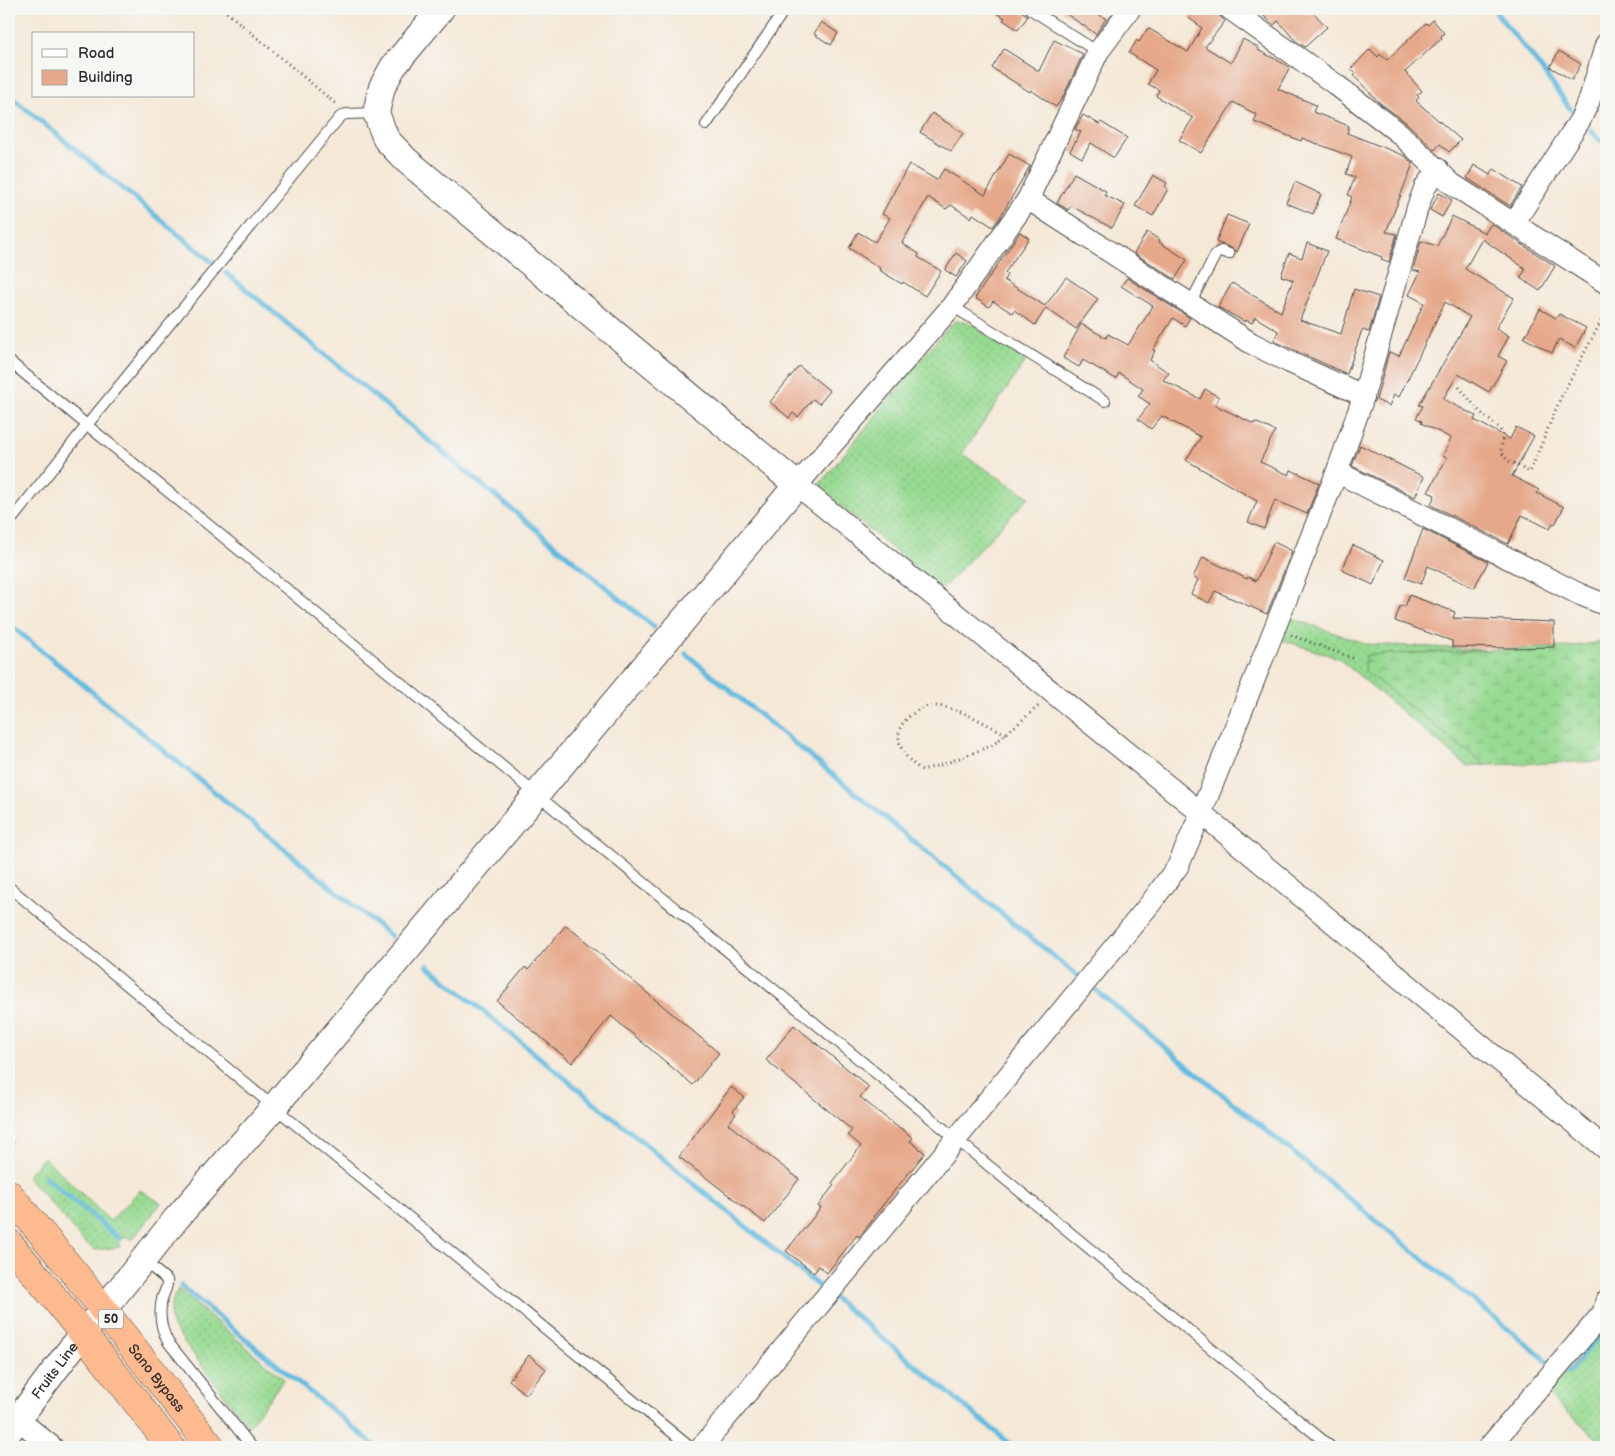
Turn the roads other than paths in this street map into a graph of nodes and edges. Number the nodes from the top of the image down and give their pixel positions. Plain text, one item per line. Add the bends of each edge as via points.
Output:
1 (441, 9) edge
2 (785, 9) edge
3 (1030, 9) edge
4 (1130, 9) edge
5 (1230, 9) edge
6 (1606, 44) edge
7 (1098, 52) junction
8 (376, 113) junction
9 (706, 125) dead end
10 (1438, 169) junction
11 (1028, 199) junction
12 (1514, 223) junction
13 (1229, 254) dead end
14 (1606, 283) edge
15 (1190, 304) junction
16 (952, 306) junction
17 (9, 361) edge
18 (1364, 396) junction
19 (1105, 401) dead end
20 (87, 425) junction
21 (1337, 472) junction
22 (797, 485) junction
23 (9, 523) edge
24 (1606, 605) edge
25 (537, 795) junction
26 (1201, 813) junction
27 (9, 887) edge
28 (274, 1107) junction
29 (956, 1138) junction
30 (1606, 1149) edge
31 (9, 1194) edge
32 (9, 1243) edge
33 (143, 1260) junction
34 (1605, 1308) edge
35 (103, 1310) junction
36 (82, 1334) junction
37 (12, 1420) edge
38 (52, 1447) edge
39 (171, 1447) edge
40 (211, 1447) edge
41 (252, 1447) edge
42 (690, 1447) edge
43 (702, 1447) edge
44 (1331, 1447) edge
45 (1489, 1447) edge

1 - 8 street via 393,67 382,86
2 - 9 lane
3 - 7 lane
4 - 7 street
5 - 10 street via 1399,133
6 - 12 street via 1580,120
7 - 11 street
8 - 20 lane via 340,117
8 - 22 street via 386,140 406,160
10 - 12 street via 1452,184
10 - 18 street via 1425,187 1418,206
11 - 15 street
11 - 16 street
12 - 14 street
13 - 15 lane via 1221,251 1216,254
15 - 18 street via 1251,343
16 - 19 lane
16 - 22 street
17 - 20 lane
18 - 21 street
20 - 23 lane
20 - 25 lane
21 - 24 street
21 - 26 street
22 - 25 street, Fruits Line
22 - 26 street
25 - 28 street, Fruits Line
25 - 29 lane
26 - 29 street via 1188,845 1164,887
26 - 30 street
27 - 28 lane
28 - 33 street, Fruits Line
28 - 42 lane
29 - 43 street
29 - 44 lane
31 - 35 highway, Sano Bypass / 50
32 - 36 highway, 50
33 - 35 street, Fruits Line
33 - 41 lane via 167,1280 161,1319 168,1342
34 - 45 street
35 - 36 street, Fruits Line
35 - 40 highway, Sano Bypass / 50
36 - 37 street, Fruits Line
36 - 39 highway, 50
37 - 38 street

